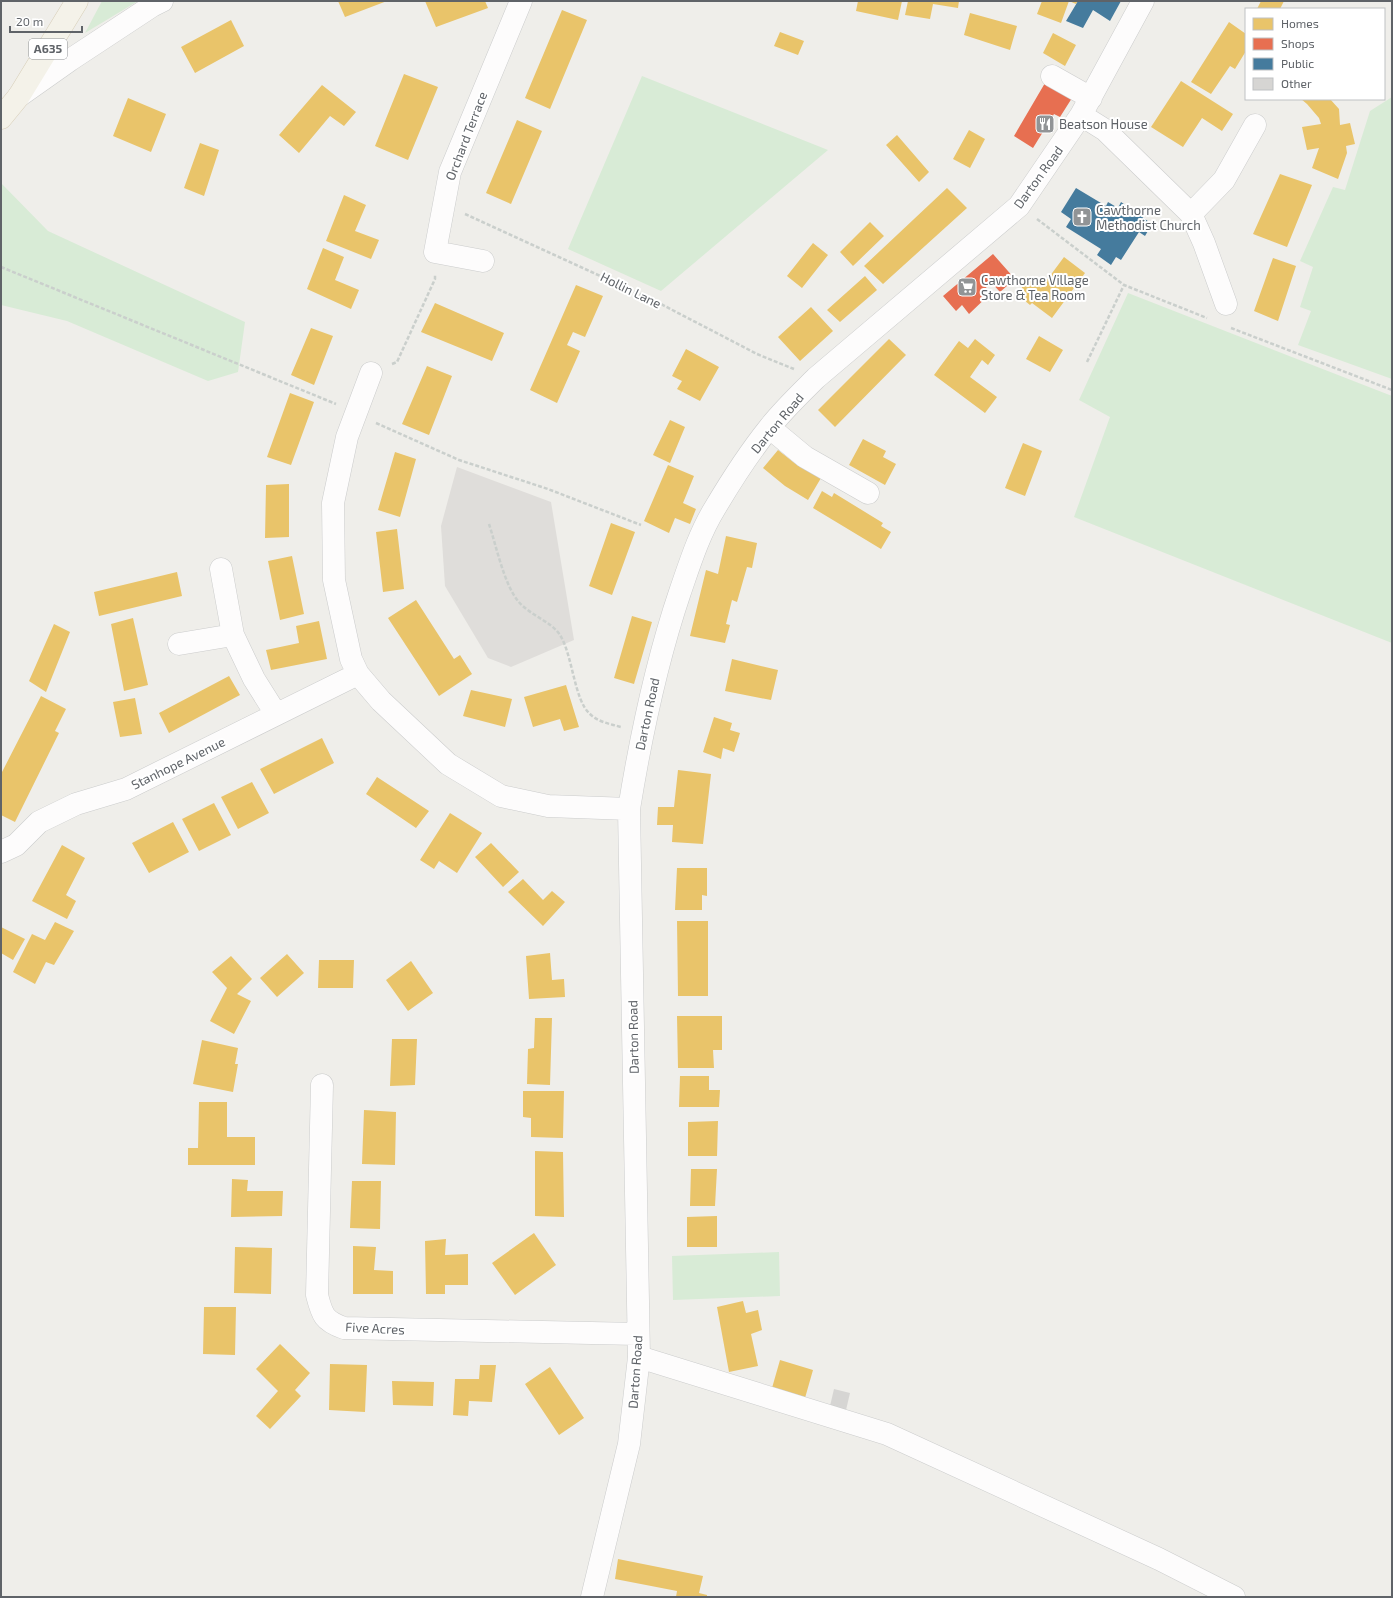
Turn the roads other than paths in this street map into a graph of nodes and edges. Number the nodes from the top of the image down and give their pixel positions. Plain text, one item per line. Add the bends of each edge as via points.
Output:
1 (77, 1) edge
2 (162, 1) edge
3 (521, 1) edge
4 (1143, 1) edge
5 (1052, 76) dead end
6 (19, 96) junction
7 (1086, 106) junction
8 (1, 118) edge
9 (1255, 125) dead end
10 (1191, 214) junction
11 (483, 261) dead end
12 (1219, 312) road end
13 (371, 373) road end
14 (770, 428) junction
15 (868, 493) dead end
16 (221, 569) dead end
17 (233, 635) junction
18 (179, 644) dead end
19 (358, 674) junction
20 (276, 714) junction
21 (629, 809) junction
22 (1, 852) edge
23 (322, 1085) dead end
24 (638, 1334) junction
25 (639, 1357) junction
26 (592, 1597) edge
27 (1234, 1597) edge

1 - 6 main road, A635
2 - 6 street
3 - 11 street, Orchard Terrace via 450,172 435,252
4 - 7 street, Darton Road
5 - 7 street
6 - 8 main road, A635
7 - 10 street via 1105,130
7 - 14 street, Darton Road via 1019,206 816,378
9 - 10 street via 1224,180
10 - 12 street via 1204,243
13 - 19 street via 347,437 333,503 334,580 351,659
14 - 15 street via 805,457
14 - 21 street, Darton Road via 714,509 695,548 653,684
16 - 17 street
17 - 18 street
17 - 20 street via 254,679
19 - 20 street, Stanhope Avenue
19 - 21 street via 381,701 448,764 501,796 548,806
20 - 22 street, Stanhope Avenue via 126,789 76,804 40,822 16,845
21 - 24 street, Darton Road
23 - 24 street, Five Acres via 317,1295 321,1312 330,1323 344,1328
24 - 25 street, Darton Road
25 - 26 street, Darton Road via 628,1444
25 - 27 street via 887,1434 1160,1559

